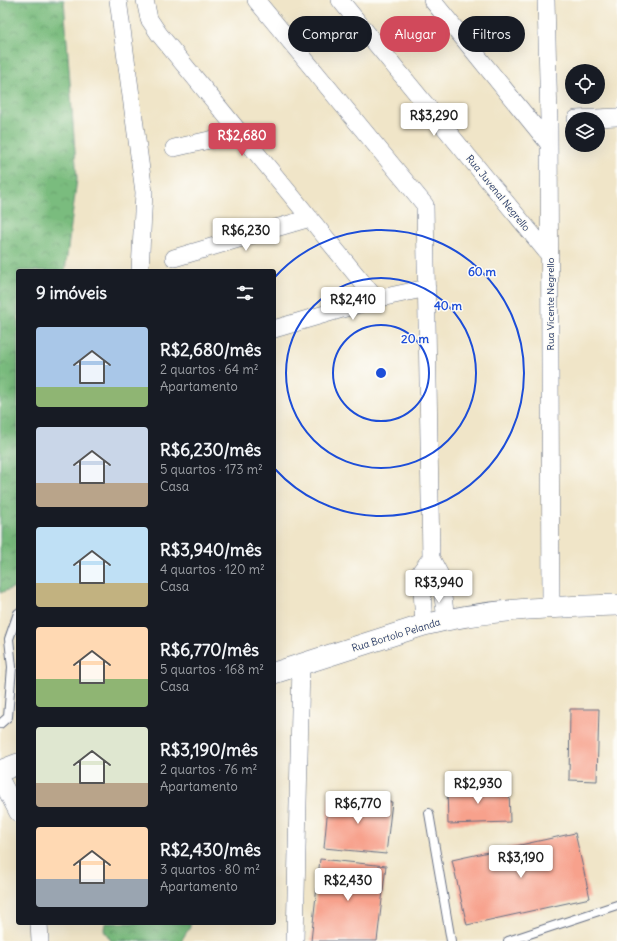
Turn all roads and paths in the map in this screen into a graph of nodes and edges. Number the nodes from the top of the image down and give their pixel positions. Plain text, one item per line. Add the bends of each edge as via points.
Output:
1 (118, 0) edge
2 (145, 0) edge
3 (256, 0) edge
4 (340, 0) edge
5 (432, 0) edge
6 (546, 0) edge
7 (617, 117) edge
8 (605, 118) edge
9 (565, 119) edge
10 (550, 120) junction
11 (240, 133) junction
12 (550, 144) junction
13 (174, 148) dead end
14 (310, 218) junction
15 (550, 256) junction
16 (174, 258) dead end
17 (140, 269) edge
18 (427, 288) junction
19 (376, 299) junction
20 (276, 328) edge
21 (431, 558) junction
22 (617, 605) edge
23 (551, 607) junction
24 (16, 619) edge
25 (446, 620) junction
26 (424, 625) junction
27 (301, 664) junction
28 (276, 672) edge
29 (0, 724) edge
30 (16, 765) edge
31 (0, 771) edge
32 (0, 778) edge
33 (16, 809) edge
34 (429, 813) dead end
35 (617, 906) edge
36 (39, 925) edge
37 (40, 941) edge
38 (295, 941) edge
39 (451, 941) edge
40 (508, 941) edge

1 - 17 street via 144,192
2 - 11 street via 146,12 152,25
3 - 18 street via 425,205
4 - 15 street, Rua Juvenal Negrello
5 - 12 street
6 - 10 street, Rua Vicente Negrello
7 - 8 street
9 - 10 street
10 - 12 street, Rua Vicente Negrello
11 - 13 street
11 - 14 street
12 - 15 street, Rua Vicente Negrello
14 - 16 street
14 - 19 street
15 - 23 street, Rua Vicente Negrello
18 - 19 street
18 - 21 street
19 - 20 street
21 - 25 street via 440,575
21 - 26 street via 421,571
22 - 23 street, Rua Bortolo Pelanda
23 - 25 street, Rua Bortolo Pelanda
24 - 29 lane via 9,639 12,667 8,717
25 - 26 street, Rua Bortolo Pelanda
26 - 27 street, Rua Bortolo Pelanda
27 - 28 street, Rua Bortolo Pelanda
27 - 38 street
30 - 31 street
32 - 33 street
34 - 39 lane
35 - 40 lane
36 - 37 street

